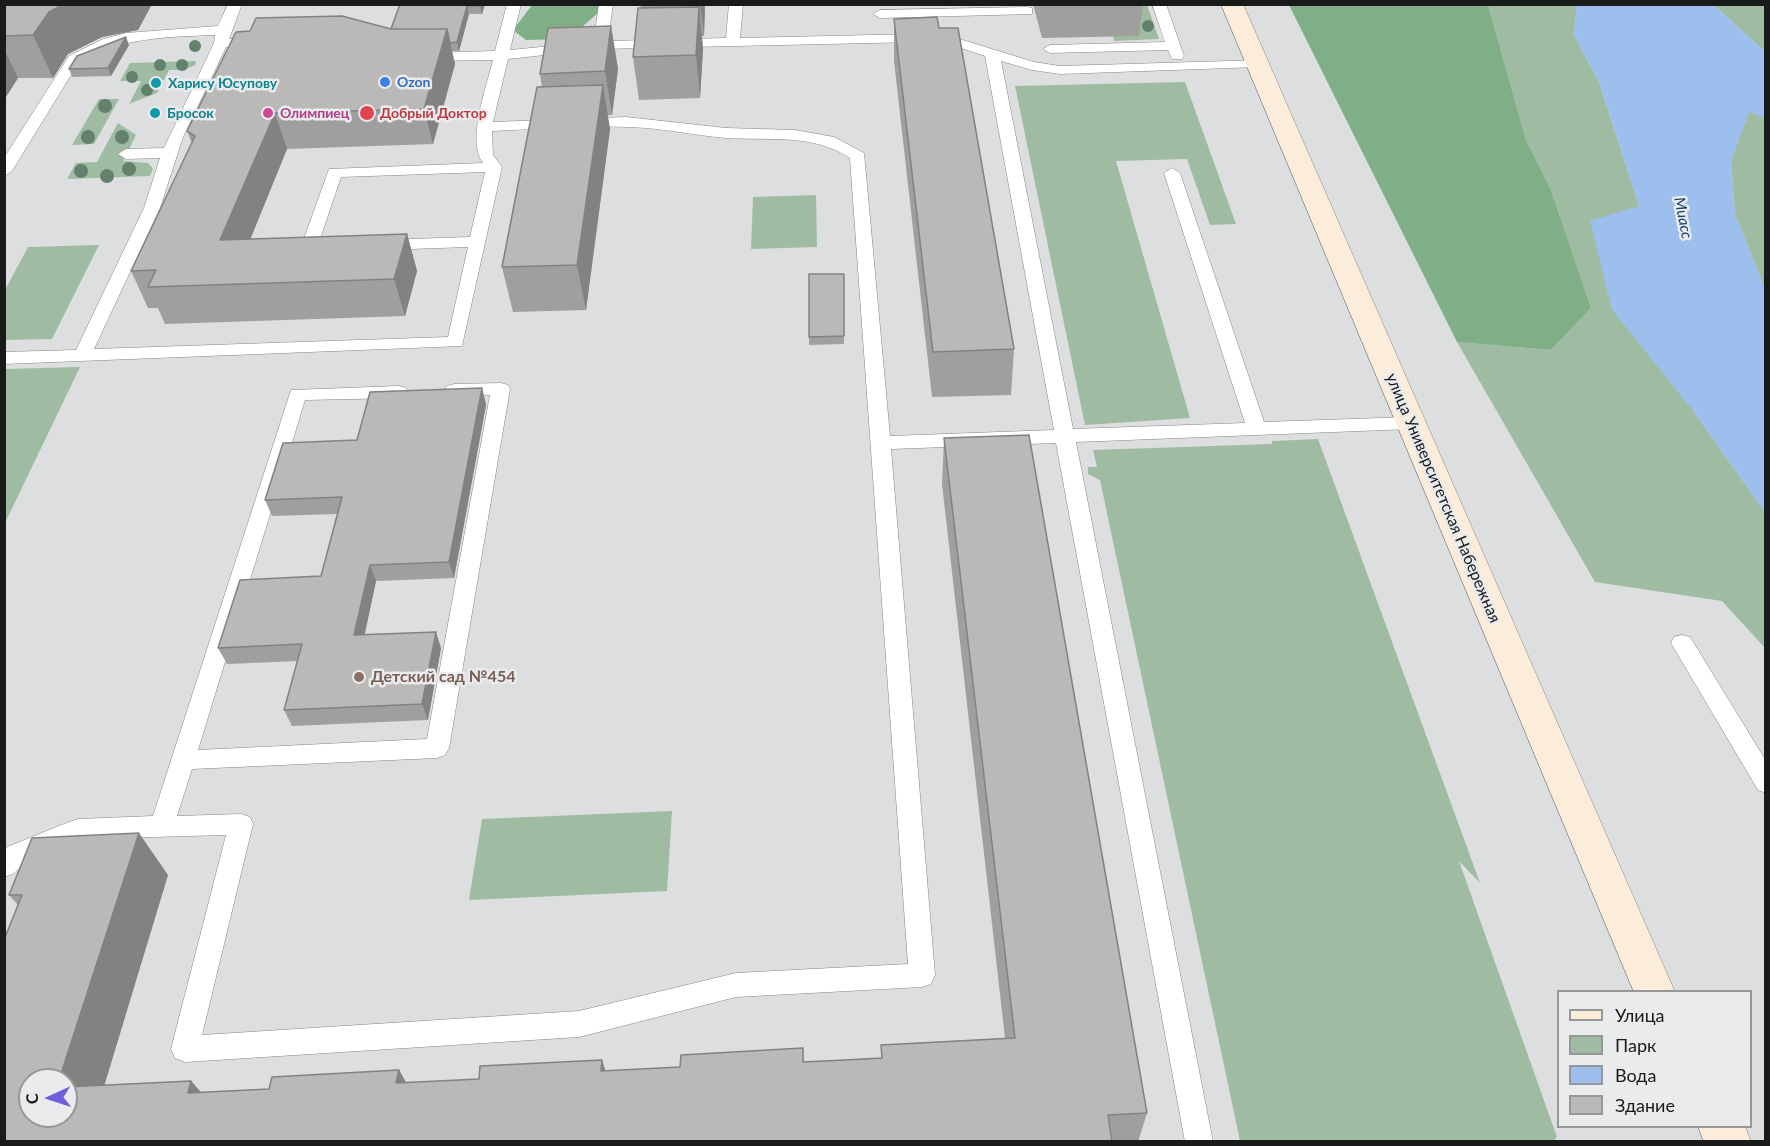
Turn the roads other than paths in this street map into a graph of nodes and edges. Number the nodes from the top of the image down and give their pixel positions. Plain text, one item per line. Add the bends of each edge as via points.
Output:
1 (235, 4) edge
2 (514, 4) edge
3 (606, 4) edge
4 (736, 4) edge
5 (1159, 4) edge
6 (1232, 4) edge
7 (879, 9) edge
8 (1027, 11) dead end
9 (222, 37) junction
10 (882, 40) junction
11 (268, 42) edge
12 (733, 43) junction
13 (600, 45) junction
14 (1174, 46) junction
15 (1050, 49) dead end
16 (992, 53) junction
17 (501, 55) junction
18 (413, 58) edge
19 (1258, 63) junction
20 (1179, 66) junction
21 (484, 127) junction
22 (168, 153) junction
23 (126, 154) dead end
24 (494, 167) junction
25 (4, 171) edge
26 (1172, 173) dead end
27 (477, 242) junction
28 (369, 245) edge
29 (345, 246) edge
30 (83, 354) junction
31 (4, 358) edge
32 (1411, 423) junction
33 (1257, 429) junction
34 (1065, 435) junction
35 (879, 443) junction
36 (1682, 643) dead end
37 (183, 760) junction
38 (1766, 783) edge
39 (162, 826) junction
40 (4, 866) edge
41 (1654, 990) edge
42 (1721, 1128) edge
43 (1199, 1142) edge
44 (1729, 1142) edge

1 - 9 lane
2 - 17 lane
3 - 13 lane
4 - 12 lane
5 - 14 lane
6 - 19 main road, улица Университетская Набережная
7 - 8 lane
7 - 10 lane
9 - 11 lane
9 - 22 lane
9 - 25 lane via 142,34 87,49 74,59
10 - 12 lane
10 - 16 lane via 953,41
12 - 13 lane
13 - 17 lane
14 - 15 lane
14 - 20 lane
16 - 20 lane via 1032,66 1060,69
16 - 34 lane
17 - 18 lane
17 - 21 lane
19 - 20 lane
19 - 32 main road, улица Университетская Набережная
21 - 24 lane via 485,155
21 - 35 lane via 623,122 724,133 818,137 843,143 858,156
22 - 23 lane
22 - 30 lane via 152,208
24 - 27 lane
24 - 29 lane via 335,172 309,247
26 - 33 lane
27 - 28 lane
27 - 30 lane via 456,342
30 - 31 lane
32 - 33 lane
32 - 41 main road, улица Университетская Набережная
33 - 34 lane
34 - 35 lane
34 - 43 lane
35 - 39 lane via 922,975 736,985 579,1024 185,1049 241,824
36 - 38 lane
37 - 37 lane via 437,748 501,389 298,394
37 - 39 lane
39 - 40 lane via 78,829 16,855
42 - 44 main road

